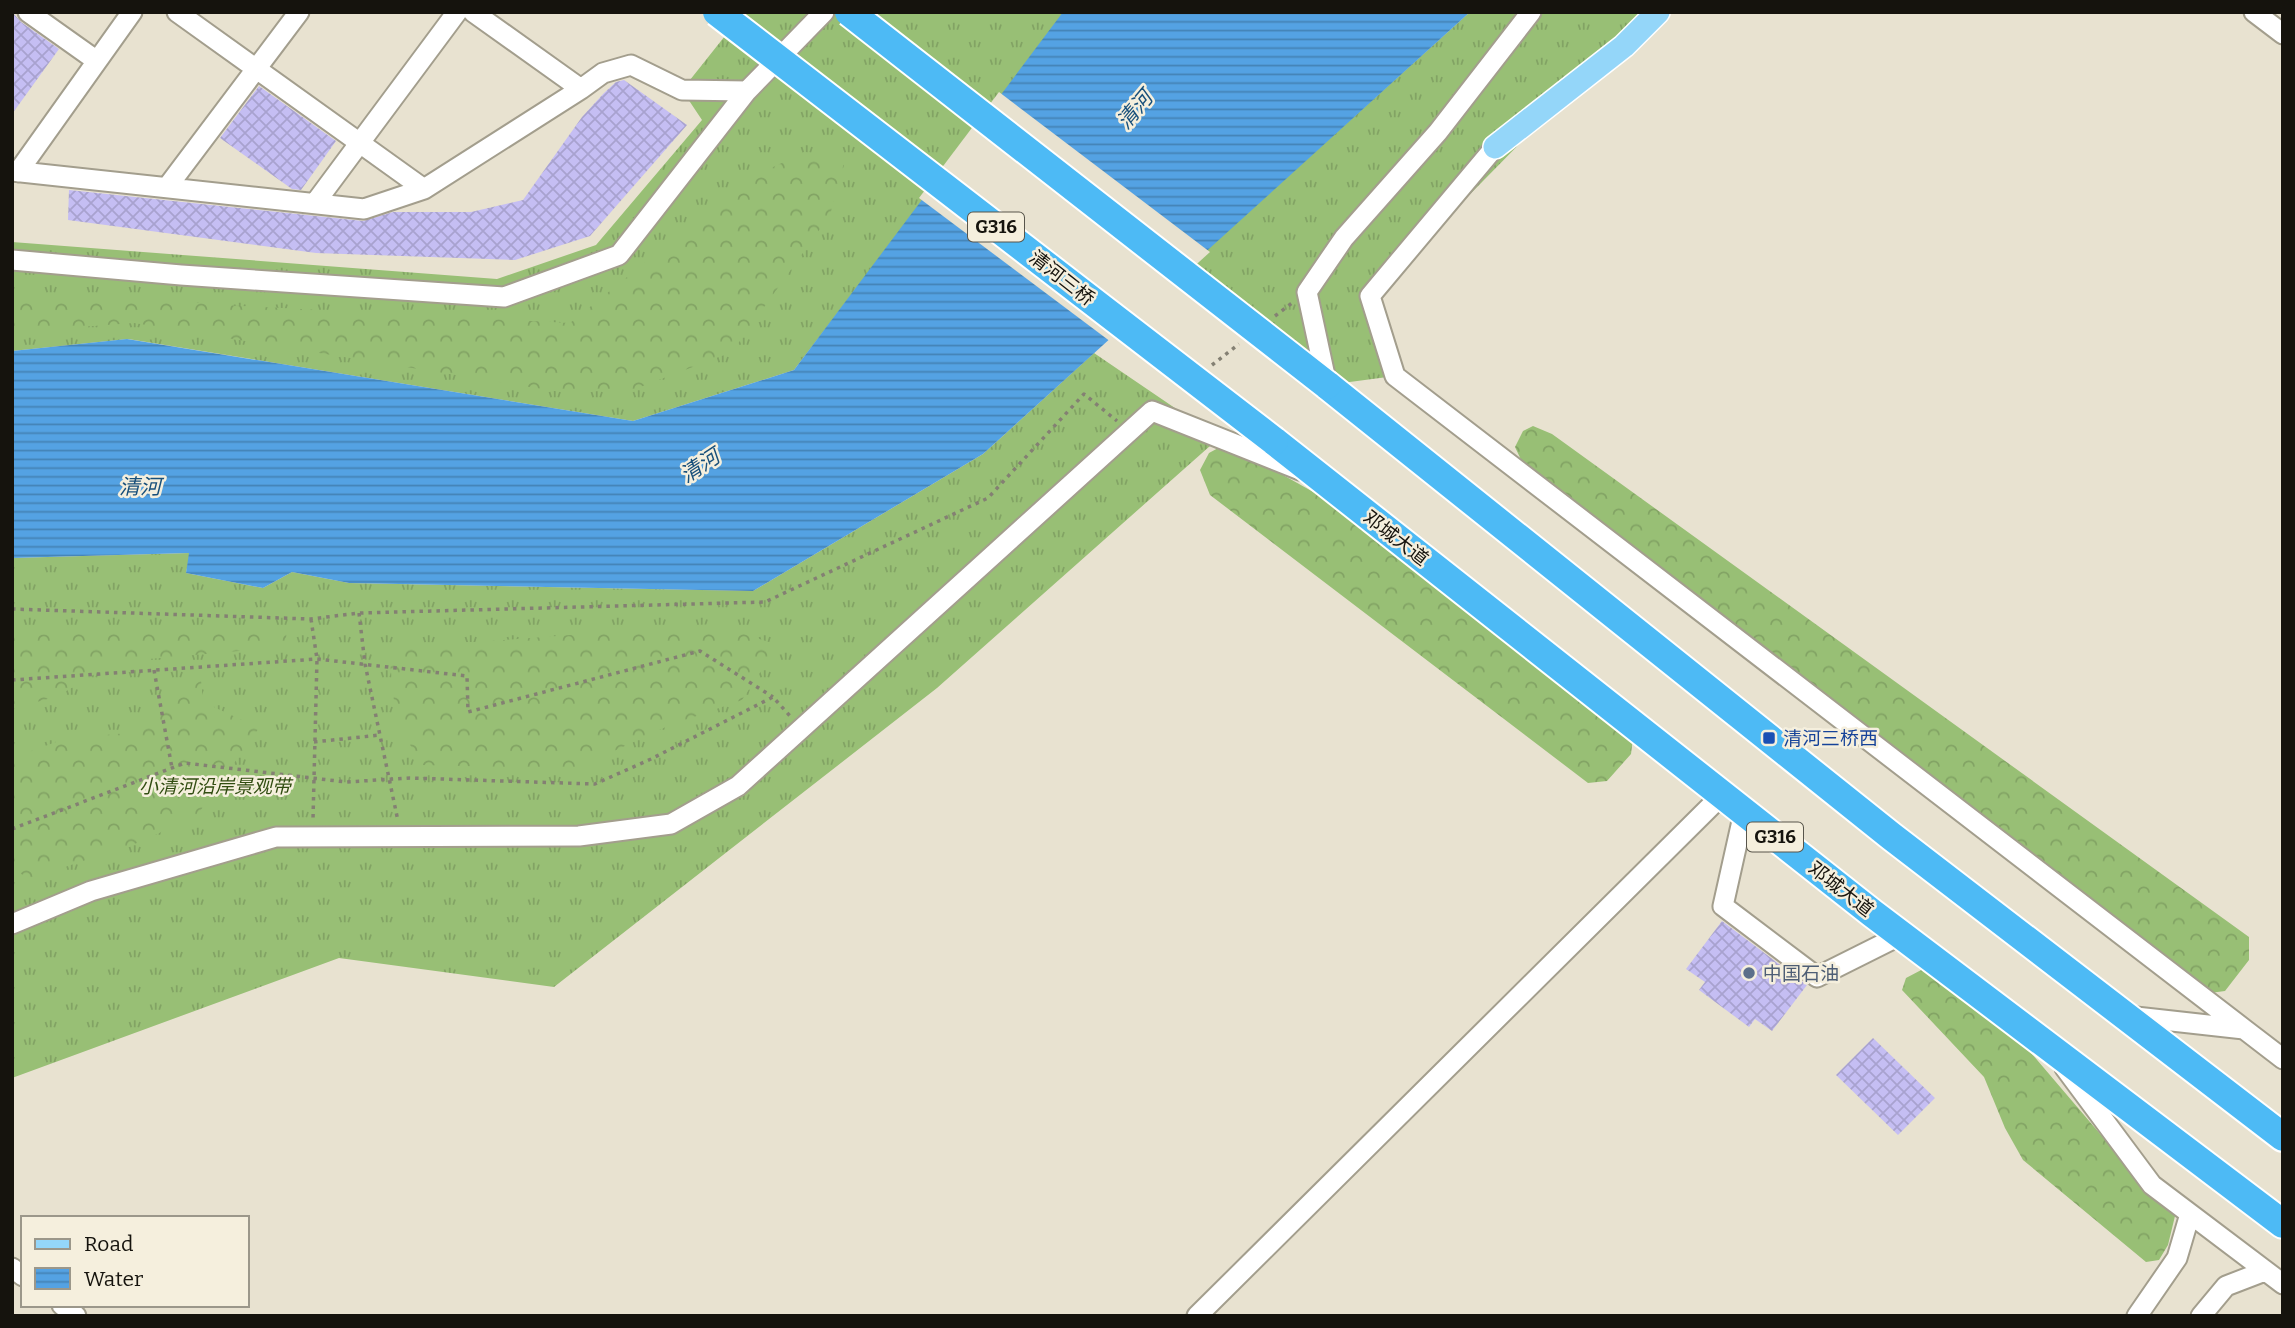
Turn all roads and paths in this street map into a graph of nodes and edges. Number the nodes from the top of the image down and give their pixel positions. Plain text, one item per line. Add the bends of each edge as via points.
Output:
1 (28, 12) edge
2 (132, 12) edge
3 (177, 12) edge
4 (299, 12) edge
5 (457, 12) edge
6 (473, 12) edge
7 (717, 12) edge
8 (824, 12) edge
9 (849, 12) edge
10 (1531, 12) edge
11 (1636, 12) edge
12 (1658, 12) edge
13 (2254, 12) edge
14 (2283, 34) edge
15 (97, 61) junction
16 (256, 69) junction
17 (581, 89) junction
18 (747, 91) junction
19 (360, 143) junction
20 (1495, 147) junction
21 (15, 172) edge
22 (168, 186) junction
23 (424, 189) junction
24 (315, 203) junction
25 (12, 260) edge
26 (1307, 292) junction
27 (1274, 317) dead end
28 (1240, 343) dead end
29 (1207, 369) dead end
30 (1327, 384) junction
31 (1130, 431) junction
32 (1274, 442) joint
33 (1322, 479) junction
34 (12, 609) edge
35 (359, 614) junction
36 (311, 619) junction
37 (317, 659) junction
38 (365, 664) junction
39 (154, 670) junction
40 (12, 680) edge
41 (774, 697) junction
42 (801, 729) junction
43 (380, 735) junction
44 (314, 742) junction
45 (172, 768) junction
46 (313, 778) junction
47 (390, 779) junction
48 (1722, 795) junction
49 (1744, 812) junction
50 (12, 829) edge
51 (313, 837) junction
52 (400, 837) junction
53 (12, 924) edge
54 (1901, 936) junction
55 (2123, 1015) junction
56 (2245, 1029) junction
57 (2050, 1047) junction
58 (2283, 1059) edge
59 (2283, 1137) edge
60 (2190, 1214) junction
61 (2283, 1224) edge
62 (2265, 1271) junction
63 (2283, 1284) edge
64 (1198, 1316) edge
65 (2137, 1316) edge
66 (2201, 1316) edge

1 - 15 street
2 - 15 street
3 - 16 street
4 - 16 street
5 - 19 street
6 - 17 street
7 - 32 highway, 清河三桥 / G316, bridge
8 - 18 street
9 - 30 highway, bridge
10 - 26 street via 1438,132 1344,238
11 - 20 main road
12 - 20 main road via 1624,46
13 - 14 street
15 - 21 street
16 - 19 street
16 - 22 street
17 - 18 street via 603,73 631,65 682,90
17 - 23 street
18 - 25 street via 620,255 504,297
19 - 23 street
19 - 24 street
20 - 56 street via 1370,296 1395,376
21 - 22 street
22 - 24 street
23 - 24 street via 365,209
26 - 27 path
26 - 30 street
28 - 29 path
30 - 55 highway via 1891,836
31 - 33 street via 1152,411
31 - 35 path via 1084,394 988,498 765,602
31 - 42 street
32 - 33 highway, 邓城大道 / G316
33 - 48 highway, 邓城大道 / G316
34 - 36 path
35 - 36 path
35 - 38 path
36 - 37 path
37 - 38 path
37 - 39 path
37 - 44 path
38 - 41 path via 467,676 468,712 700,651
38 - 43 path
39 - 40 path
39 - 45 path
41 - 42 path
41 - 47 path via 594,784
42 - 52 street via 738,786 671,824 579,836
43 - 44 path
43 - 47 path
44 - 46 path
45 - 46 path via 185,763
45 - 50 path
46 - 47 path via 346,782
46 - 51 path
47 - 52 path
48 - 49 highway, 邓城大道 / G316
48 - 64 street
49 - 54 highway, 邓城大道 / G316
49 - 54 street via 1723,906 1817,977
51 - 52 street
51 - 53 street via 276,837 91,891
54 - 57 highway, 邓城大道 / G316
55 - 56 street
55 - 59 highway
56 - 58 street
57 - 60 street via 2152,1185
57 - 61 highway, 邓城大道 / G316
60 - 62 street
60 - 65 street via 2177,1258
62 - 63 street
62 - 66 street via 2226,1286

